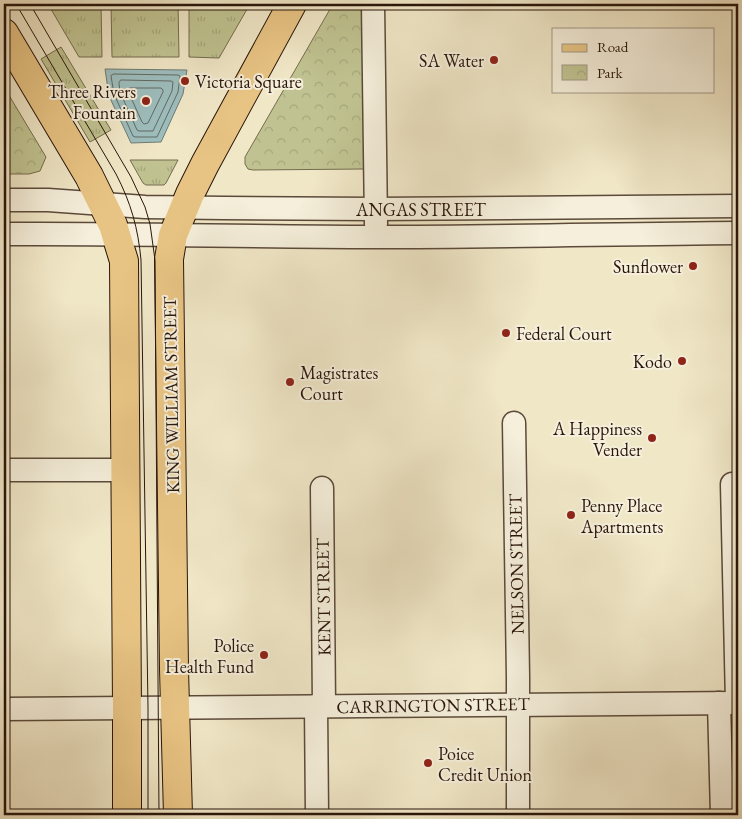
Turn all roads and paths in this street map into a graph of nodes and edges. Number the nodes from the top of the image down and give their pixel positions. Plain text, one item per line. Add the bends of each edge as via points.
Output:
1 (292, 4) edge
2 (374, 4) edge
3 (4, 33) edge
4 (4, 200) edge
5 (103, 204) junction
6 (738, 206) edge
7 (184, 207) junction
8 (376, 209) junction
9 (738, 233) edge
10 (4, 234) edge
11 (116, 234) junction
12 (173, 235) junction
13 (376, 237) junction
14 (514, 423) dead end
15 (4, 470) edge
16 (126, 470) junction
17 (732, 484) dead end
18 (322, 488) dead end
19 (736, 570) edge
20 (731, 703) edge
21 (518, 704) junction
22 (320, 706) junction
23 (127, 708) junction
24 (176, 708) junction
25 (4, 709) edge
26 (127, 815) edge
27 (178, 815) edge
28 (317, 815) edge
29 (518, 815) edge
30 (722, 815) edge

1 - 7 main road, KING WILLIAM STREET
2 - 8 street
3 - 5 main road via 80,159
4 - 5 street, ANGAS STREET
5 - 7 street, ANGAS STREET
5 - 11 main road
6 - 8 street, ANGAS STREET
7 - 8 street, ANGAS STREET
7 - 12 main road, KING WILLIAM STREET
8 - 13 street
9 - 13 street, ANGAS STREET
10 - 11 street, ANGAS STREET
11 - 12 street, ANGAS STREET
11 - 16 main road via 124,261
12 - 13 street, ANGAS STREET
12 - 24 main road, KING WILLIAM STREET via 169,259
14 - 21 street, NELSON STREET
15 - 16 street
16 - 23 main road
17 - 19 street
18 - 22 street, KENT STREET
19 - 20 street
20 - 21 street, CARRINGTON STREET
20 - 30 street
21 - 22 street, CARRINGTON STREET
21 - 29 street, NELSON STREET
22 - 24 street, CARRINGTON STREET
22 - 28 street, KENT STREET
23 - 24 street, CARRINGTON STREET
23 - 25 street, CARRINGTON STREET
23 - 26 main road
24 - 27 main road, KING WILLIAM STREET

